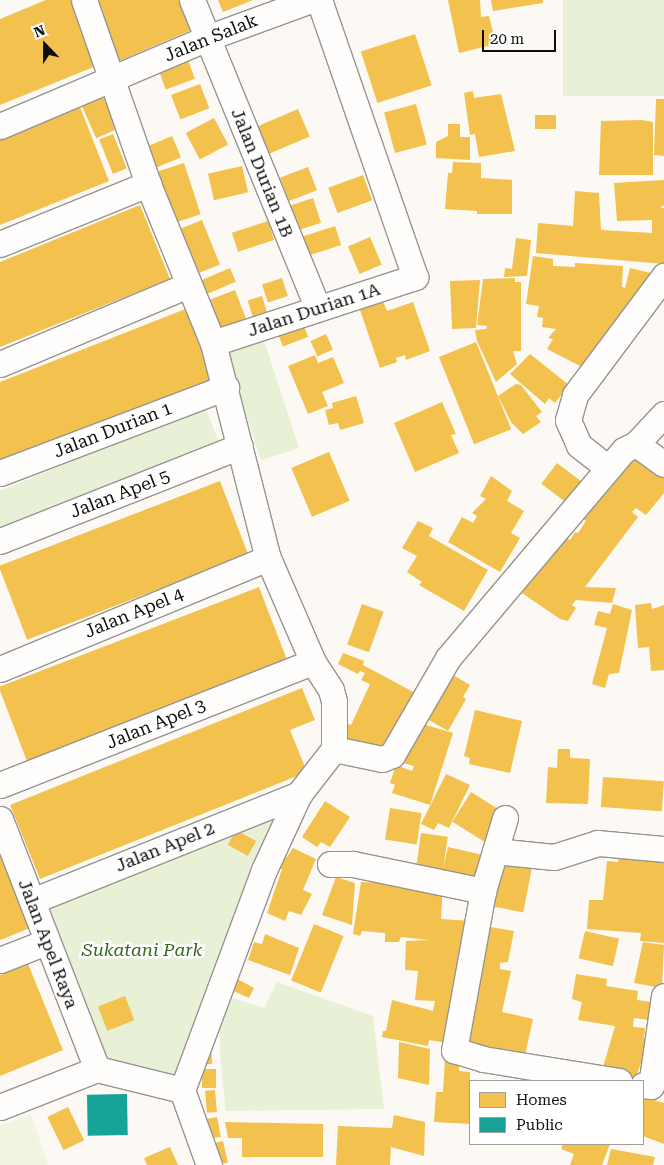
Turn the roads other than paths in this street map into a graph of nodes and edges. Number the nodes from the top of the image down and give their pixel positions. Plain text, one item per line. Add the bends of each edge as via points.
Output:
1 (84, 0) edge
2 (192, 0) edge
3 (311, 0) edge
4 (319, 0) edge
5 (207, 38) junction
6 (111, 79) junction
7 (0, 126) edge
8 (148, 184) junction
9 (0, 244) edge
10 (664, 276) edge
11 (188, 286) junction
12 (317, 307) junction
13 (213, 343) junction
14 (0, 364) edge
15 (226, 387) junction
16 (664, 414) edge
17 (636, 444) junction
18 (240, 446) junction
19 (664, 464) edge
20 (608, 468) junction
21 (0, 473) edge
22 (0, 541) edge
23 (268, 558) junction
24 (313, 662) junction
25 (0, 669) edge
26 (334, 749) junction
27 (0, 786) edge
28 (299, 794) junction
29 (505, 818) dead end
30 (0, 819) edge
31 (664, 849) edge
32 (495, 851) junction
33 (330, 864) dead end
34 (483, 891) junction
35 (32, 900) junction
36 (46, 942) junction
37 (0, 960) edge
38 (664, 996) edge
39 (97, 1070) junction
40 (613, 1080) edge
41 (653, 1087) edge
42 (182, 1090) junction
43 (0, 1107) edge
44 (210, 1165) edge

1 - 6 street
2 - 5 street, Jalan Durian 1B
3 - 5 street, Jalan Salak
4 - 12 street, Jalan Durian 1A via 415,277
5 - 6 street, Jalan Salak
5 - 12 street, Jalan Durian 1B
6 - 7 street, Jalan Salak
6 - 8 street
8 - 9 street
8 - 11 street
10 - 20 street via 575,395 568,420 579,445
11 - 13 street
11 - 14 street
12 - 13 street, Jalan Durian 1A
13 - 15 street
15 - 18 street
15 - 21 street, Jalan Durian 1
16 - 17 street
17 - 19 street
17 - 20 street via 624,450
18 - 22 street, Jalan Apel 5
18 - 23 street
20 - 26 street via 448,658 392,755 382,758
23 - 24 street
23 - 25 street, Jalan Apel 4
24 - 26 street via 332,696
24 - 27 street, Jalan Apel 3
26 - 28 street
28 - 35 street, Jalan Apel 2
28 - 42 street via 264,870
29 - 32 street
30 - 35 street, Jalan Apel Raya
31 - 32 street via 598,843 554,857
32 - 34 street
33 - 34 street via 352,864
34 - 40 street via 454,1050 483,1059
35 - 36 street, Jalan Apel Raya
36 - 37 street
36 - 39 street, Jalan Apel Raya
38 - 41 street
39 - 42 street
39 - 43 street
42 - 44 street

